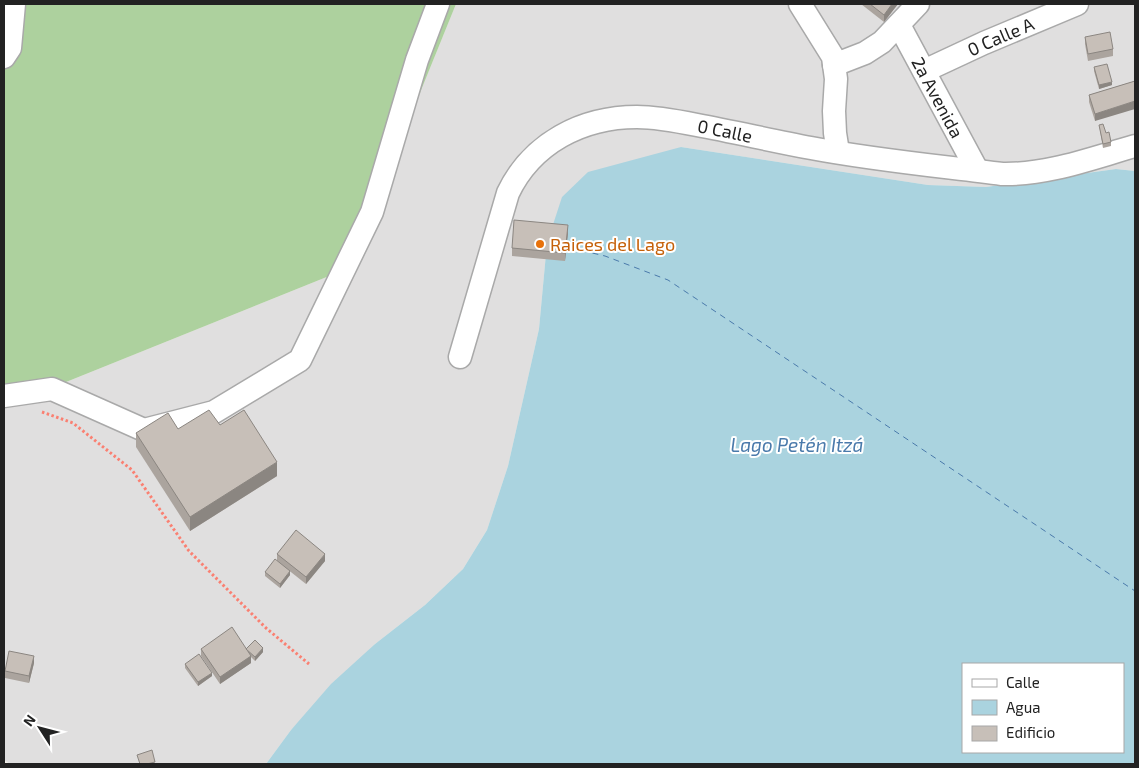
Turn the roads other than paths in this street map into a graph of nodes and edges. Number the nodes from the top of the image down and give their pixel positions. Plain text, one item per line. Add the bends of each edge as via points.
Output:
1 (14, 4) edge
2 (438, 4) edge
3 (800, 4) edge
4 (918, 4) edge
5 (1077, 4) edge
6 (1048, 9) edge
7 (899, 25) junction
8 (4, 57) edge
9 (834, 65) junction
10 (924, 71) junction
11 (1135, 146) edge
12 (838, 152) junction
13 (977, 170) junction
14 (460, 357) dead end
15 (4, 396) edge

1 - 8 street via 10,48
2 - 15 street via 417,60 372,212 300,360 214,412 144,430 52,389
3 - 9 street via 833,57
4 - 7 street
5 - 6 street, 0 Calle A
6 - 10 street, 0 Calle A
7 - 9 street via 865,53
7 - 10 street, 2a Avenida
9 - 12 street
10 - 13 street, 2a Avenida
11 - 13 street, 0 Calle via 1039,172 1021,174
12 - 13 street, 0 Calle
12 - 14 street, 0 Calle via 652,117 597,121 563,134 522,168 508,193

